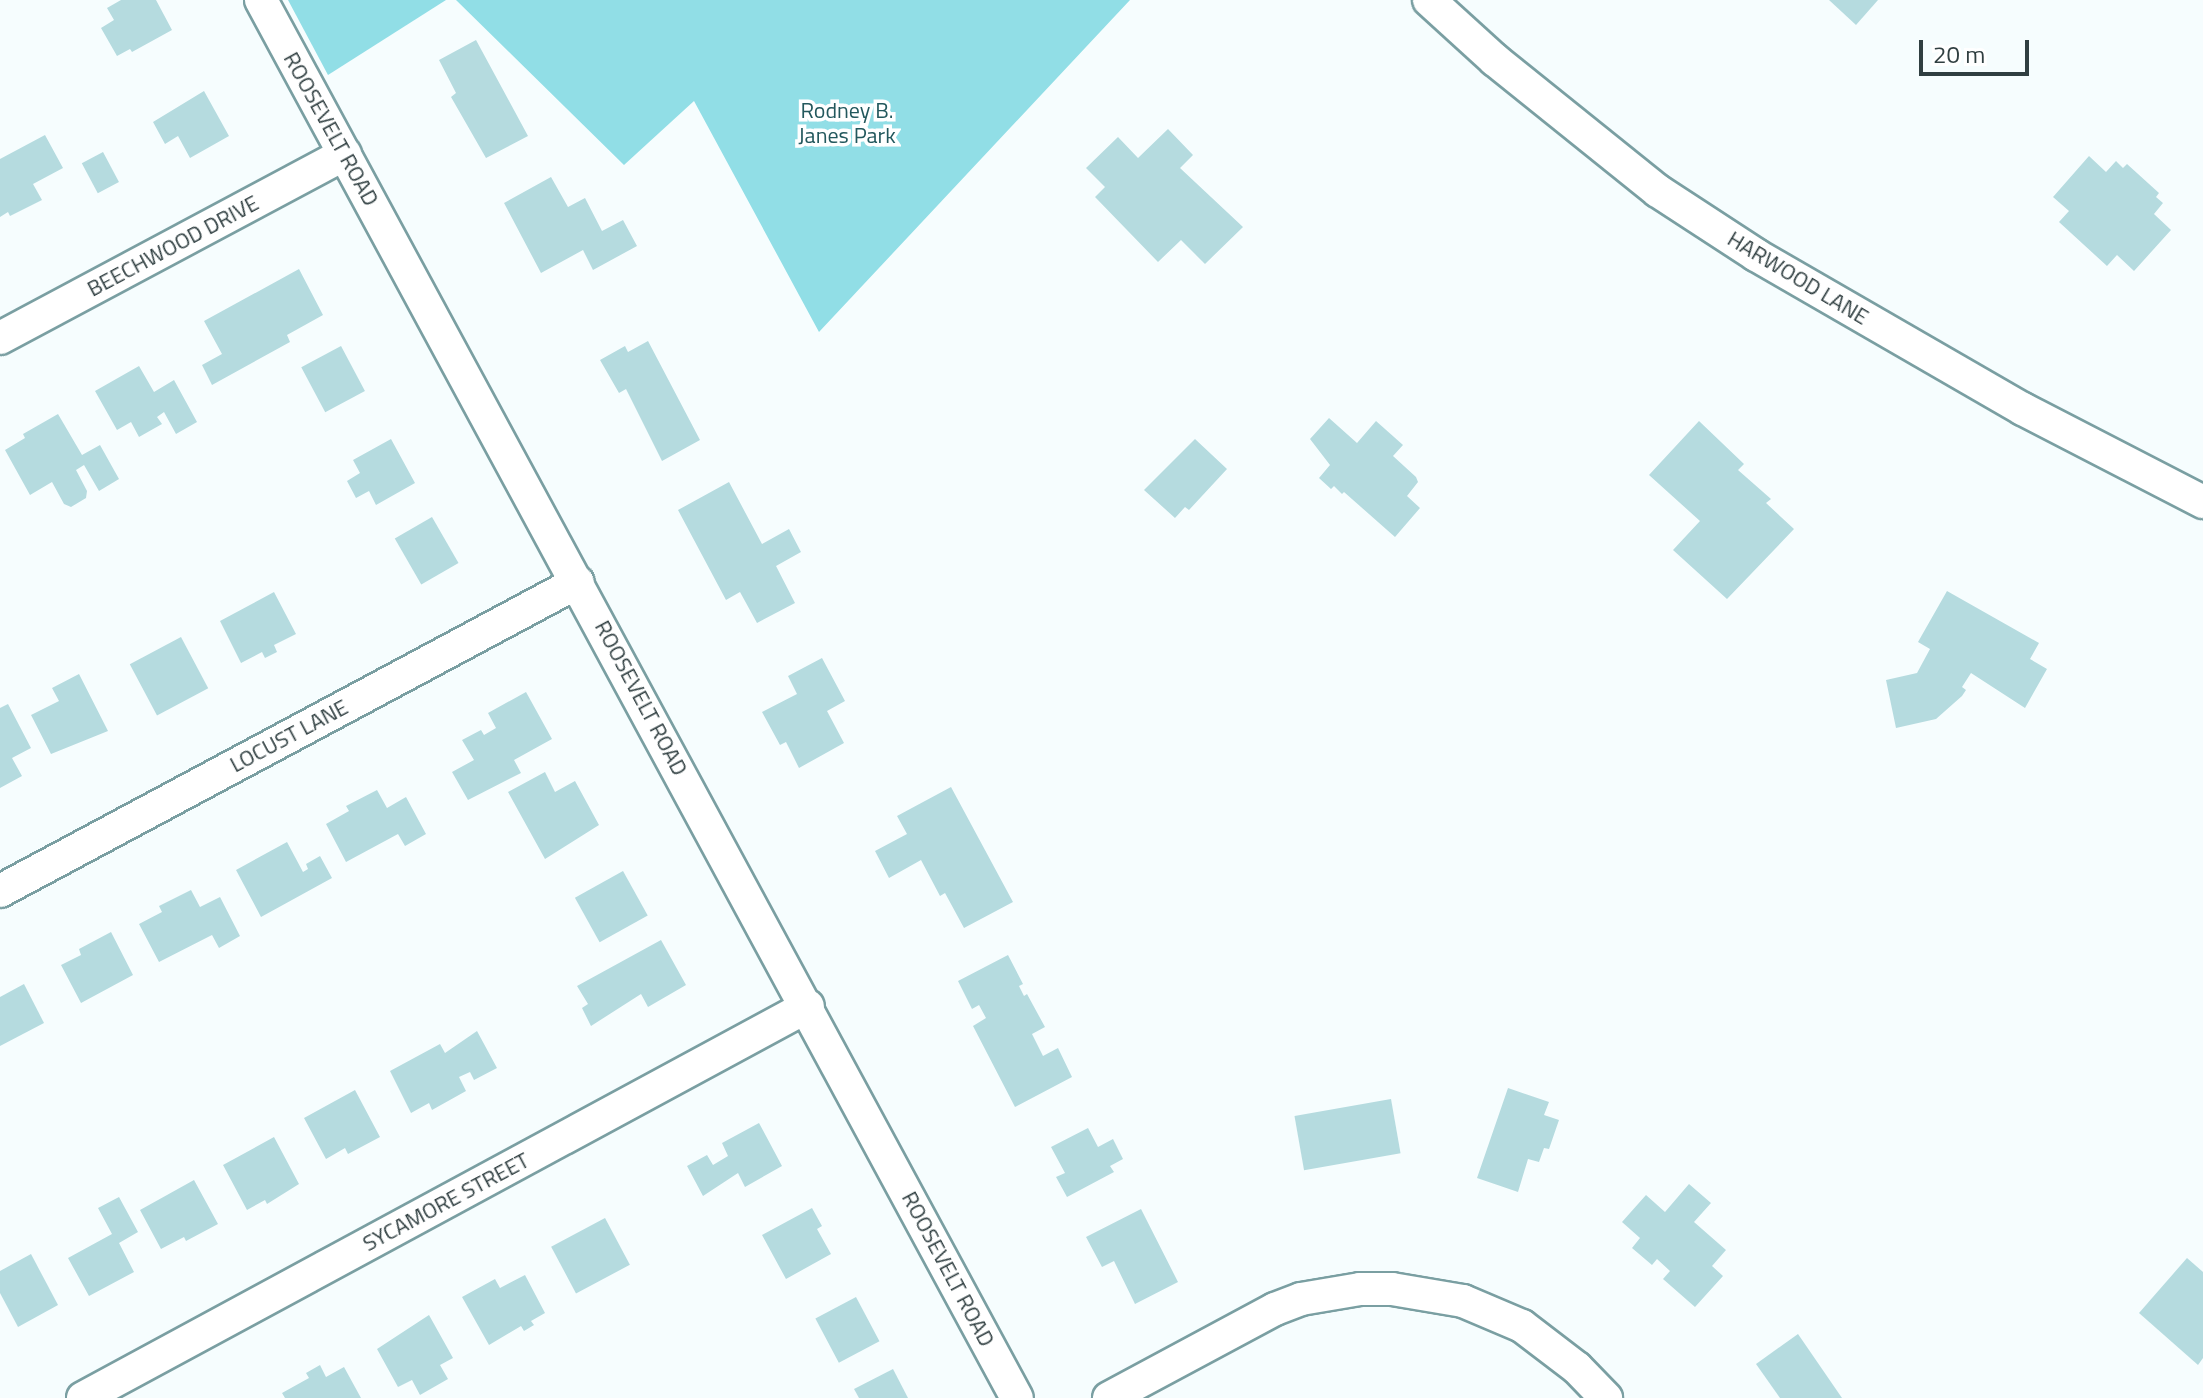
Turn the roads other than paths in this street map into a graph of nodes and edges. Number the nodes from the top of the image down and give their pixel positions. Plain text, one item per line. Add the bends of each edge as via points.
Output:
1 (261, 0) edge
2 (1429, 0) edge
3 (345, 154) junction
4 (0, 338) edge
5 (2203, 502) edge
6 (578, 582) junction
7 (0, 891) edge
8 (808, 1006) junction
9 (83, 1398) edge
10 (1017, 1398) edge
11 (1109, 1398) edge
12 (1606, 1398) edge

1 - 3 street, ROOSEVELT ROAD
2 - 5 street, HARWOOD LANE via 1577,128 1731,239 2031,414
3 - 4 street, BEECHWOOD DRIVE
3 - 6 street, ROOSEVELT ROAD
6 - 7 street, LOCUST LANE
6 - 8 street, ROOSEVELT ROAD
8 - 9 street, SYCAMORE STREET
8 - 10 street, ROOSEVELT ROAD
11 - 12 street via 1275,1309 1360,1289 1425,1293 1494,1312 1551,1346

